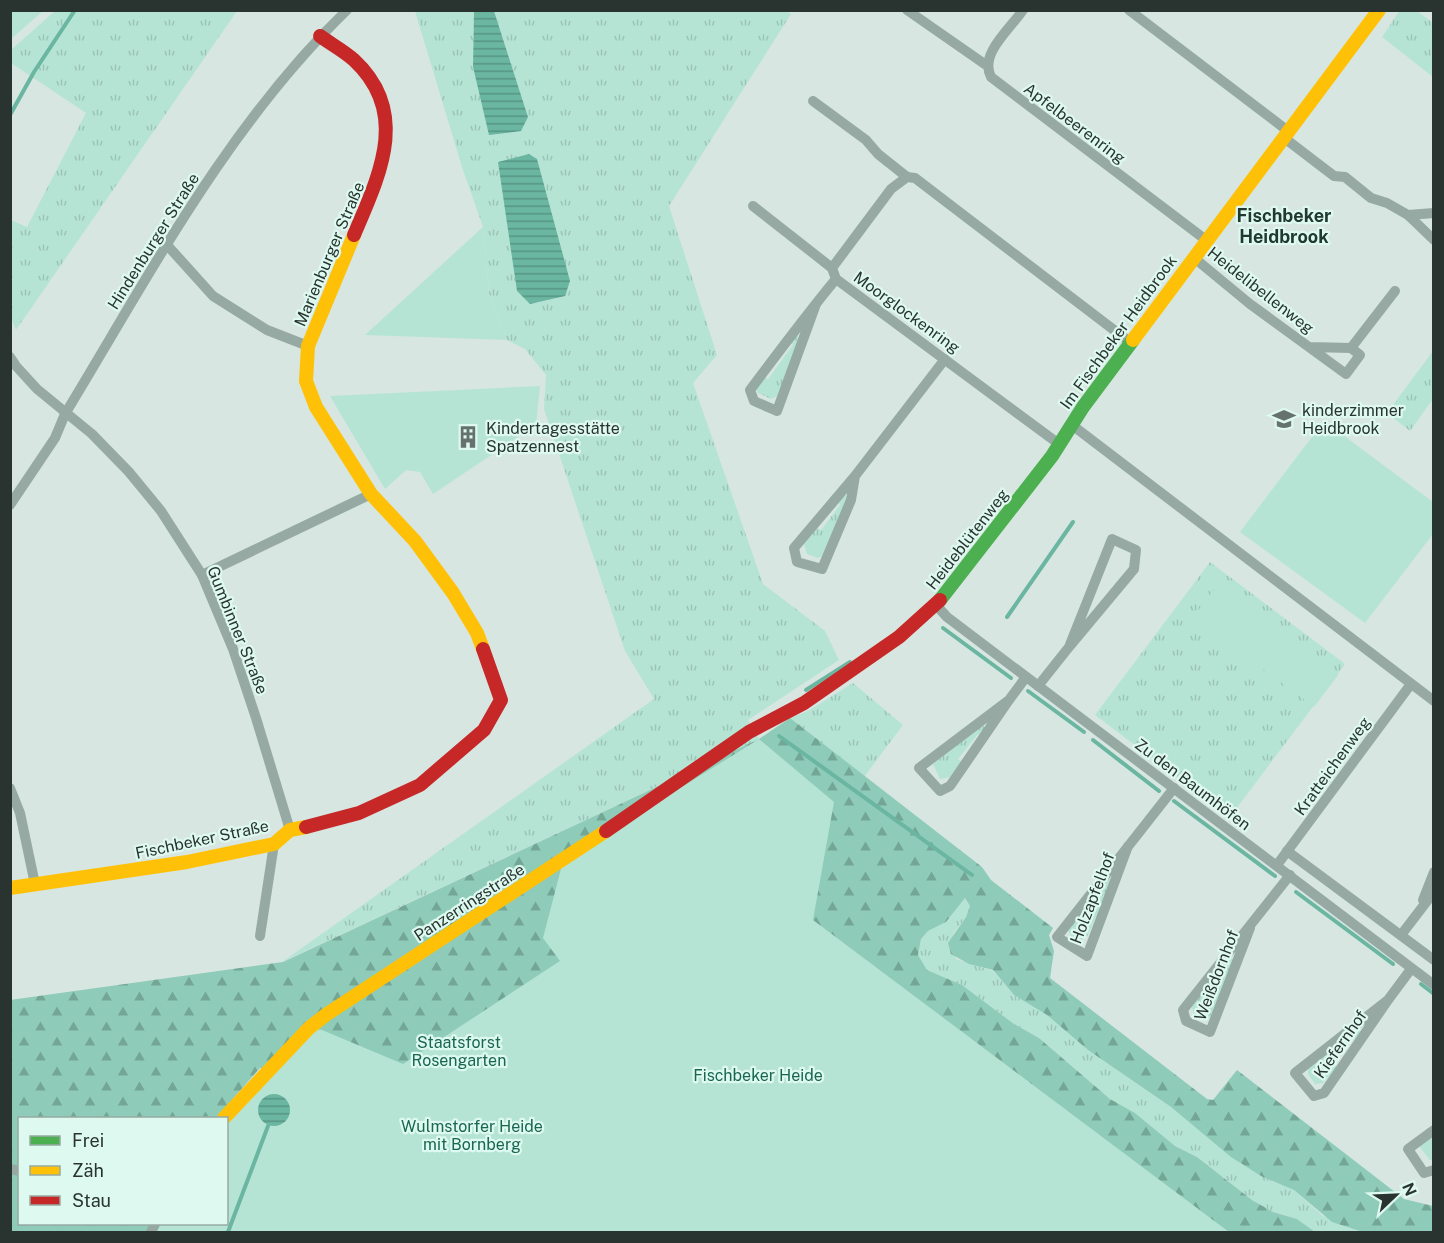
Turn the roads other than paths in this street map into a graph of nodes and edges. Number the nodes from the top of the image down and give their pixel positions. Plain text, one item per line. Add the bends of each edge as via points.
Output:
1 (347, 10) edge
2 (907, 10) edge
3 (1023, 10) edge
4 (1129, 10) edge
5 (1379, 10) edge
6 (320, 36) junction
7 (986, 65) junction
8 (813, 101) dead end
9 (1285, 134) junction
10 (906, 177) junction
11 (753, 206) dead end
12 (1434, 213) edge
13 (1408, 215) junction
14 (1206, 240) junction
15 (1434, 240) edge
16 (168, 246) junction
17 (1193, 257) junction
18 (834, 274) junction
19 (1395, 291) dead end
20 (816, 304) junction
21 (1131, 343) junction
22 (308, 346) junction
23 (1310, 347) junction
24 (1351, 348) junction
25 (10, 357) edge
26 (945, 359) junction
27 (65, 414) junction
28 (1072, 425) junction
29 (1059, 444) junction
30 (855, 476) junction
31 (371, 495) junction
32 (10, 505) edge
33 (202, 575) junction
34 (936, 605) junction
35 (1069, 647) junction
36 (1026, 677) junction
37 (1411, 684) junction
38 (1038, 686) junction
39 (1009, 700) junction
40 (1434, 701) edge
41 (749, 732) joint
42 (10, 788) edge
43 (1174, 788) junction
44 (290, 831) junction
45 (274, 844) junction
46 (1128, 846) junction
47 (1287, 851) junction
48 (1277, 865) junction
49 (1434, 872) edge
50 (1290, 875) junction
51 (35, 884) junction
52 (10, 888) edge
53 (1434, 892) edge
54 (1419, 911) junction
55 (1250, 928) junction
56 (1401, 935) junction
57 (260, 936) dead end
58 (1434, 960) edge
59 (1411, 969) junction
60 (1434, 985) edge
61 (1388, 1000) junction
62 (226, 1117) edge
63 (1434, 1130) edge
64 (1434, 1170) edge

1 - 6 street, Hindenburger Straße
2 - 7 street, Apfelbeerenring
3 - 7 street via 989,55
4 - 9 street
5 - 9 street, Im Fischbeker Heidbrook
6 - 16 street, Hindenburger Straße via 244,128
6 - 22 street, Marienburger Straße via 354,60 367,76 378,93 386,118 387,139 378,178
7 - 14 street, Apfelbeerenring via 996,82
8 - 10 street via 866,140
9 - 13 street via 1334,176 1345,177 1371,198 1388,202
9 - 14 street, Im Fischbeker Heidbrook
10 - 18 street, Moorglockenring via 891,189
10 - 21 street via 915,178
11 - 18 street
12 - 13 street
13 - 15 street
14 - 17 street, Im Fischbeker Heidbrook
16 - 22 street via 213,296 267,330
16 - 27 street, Hindenburger Straße
17 - 21 street, Im Fischbeker Heidbrook
17 - 23 street, Heidelibellenweg
18 - 20 street
18 - 26 street, Moorglockenring
19 - 24 street
20 - 20 street via 750,390 754,401 777,411
21 - 28 street, Im Fischbeker Heidbrook
22 - 31 street, Marienburger Straße via 306,381 316,407
23 - 24 street, Heidelibellenweg
23 - 24 street, Heidelibellenweg via 1347,374 1360,355
25 - 27 street, Gumbinner Straße
26 - 29 street, Moorglockenring
26 - 30 street
27 - 32 street, Hindenburger Straße via 55,438
27 - 33 street, Gumbinner Straße via 92,434 129,472 161,511
28 - 29 street, Heideblütenweg
28 - 37 street, Im Fischbeker Heidbrook
29 - 34 street, Heideblütenweg
30 - 30 street via 794,548 797,562 822,569 851,500
31 - 33 street
31 - 44 street, Fischbeker Straße via 415,541 453,593 477,633 501,700 484,730 420,784 359,813
33 - 44 street, Gumbinner Straße via 233,649
34 - 36 street, Zu den Baumhöfen
34 - 41 street, Heideblütenweg via 862,664 804,703
35 - 35 street via 1112,539 1136,550 1134,569
35 - 38 street
36 - 38 street, Zu den Baumhöfen
36 - 39 street
37 - 40 street, Im Fischbeker Heidbrook
37 - 47 street, Kratteichenweg
38 - 43 street, Zu den Baumhöfen
39 - 39 street via 919,768 940,791 950,786
41 - 62 street, Panzerringstraße via 563,861 309,1028
42 - 51 street via 20,813
43 - 46 street, Holzapfelhof
43 - 48 street, Zu den Baumhöfen
44 - 45 street, Fischbeker Straße
45 - 51 street, Fischbeker Straße via 187,862
45 - 57 street
46 - 46 street, Holzapfelhof via 1057,937 1087,956 1099,923
47 - 48 street, Kratteichenweg
47 - 56 street
48 - 50 street, Zu den Baumhöfen
49 - 54 street
50 - 55 street, Weißdornhof
50 - 59 street, Zu den Baumhöfen
51 - 52 street, Fischbeker Straße
53 - 54 street
54 - 56 street
55 - 55 street, Weißdornhof via 1183,1010 1186,1021 1210,1032
56 - 58 street
59 - 60 street, Zu den Baumhöfen
59 - 61 street, Kiefernhof
61 - 61 street, Kiefernhof via 1295,1073 1314,1096 1324,1093
63 - 64 street via 1408,1149 1424,1173

